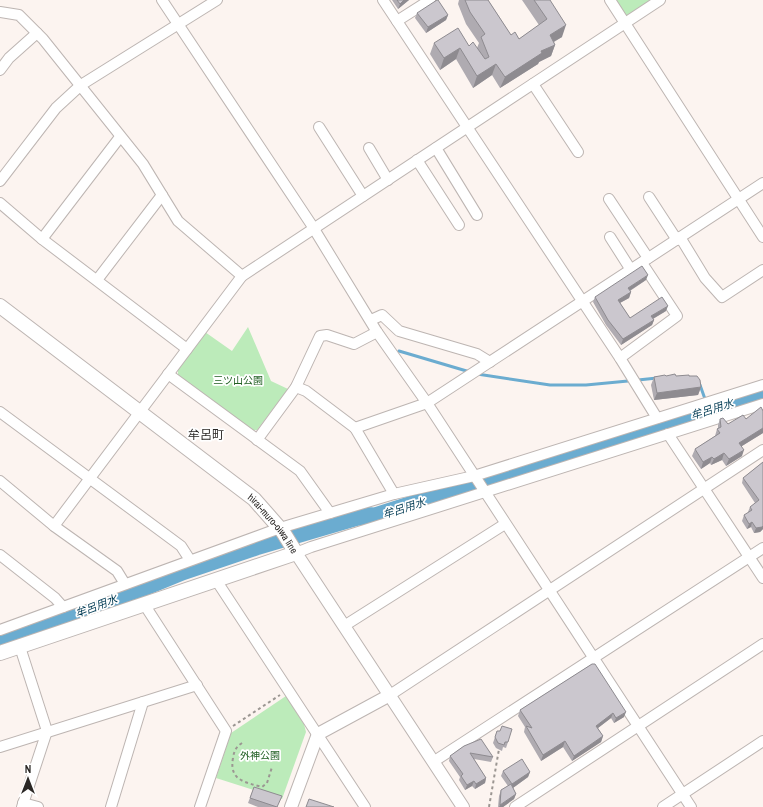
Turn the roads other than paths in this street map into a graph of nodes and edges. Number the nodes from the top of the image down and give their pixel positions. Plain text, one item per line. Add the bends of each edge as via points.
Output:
1 (162, 0) edge
2 (217, 0) edge
3 (384, 0) edge
4 (430, 0) edge
5 (610, 0) edge
6 (660, 0) edge
7 (0, 12) edge
8 (397, 21) junction
9 (625, 23) junction
10 (178, 25) junction
11 (37, 33) junction
12 (0, 70) edge
13 (533, 84) junction
14 (81, 85) junction
15 (319, 127) dead end
16 (466, 128) junction
17 (120, 137) junction
18 (369, 148) dead end
19 (436, 148) junction
20 (578, 152) dead end
21 (417, 160) junction
22 (388, 180) junction
23 (0, 181) edge
24 (763, 183) edge
25 (162, 195) junction
26 (363, 196) junction
27 (649, 197) dead end
28 (609, 199) dead end
29 (739, 199) junction
30 (0, 203) edge
31 (477, 215) dead end
32 (459, 225) dead end
33 (313, 229) junction
34 (763, 237) edge
35 (610, 238) dead end
36 (42, 239) junction
37 (678, 239) junction
38 (645, 260) junction
39 (631, 270) junction
40 (763, 270) edge
41 (242, 276) junction
42 (96, 280) junction
43 (583, 302) junction
44 (0, 306) edge
45 (371, 320) junction
46 (378, 332) junction
47 (187, 349) junction
48 (620, 358) junction
49 (490, 362) junction
50 (168, 374) junction
51 (763, 385) edge
52 (296, 387) junction
53 (754, 399) edge
54 (427, 403) junction
55 (0, 412) edge
56 (140, 413) junction
57 (657, 418) junction
58 (355, 428) junction
59 (668, 434) junction
60 (257, 440) junction
61 (763, 450) edge
62 (91, 478) junction
63 (475, 478) junction
64 (0, 481) edge
65 (705, 488) junction
66 (483, 491) junction
67 (394, 494) junction
68 (330, 513) junction
69 (505, 524) junction
70 (54, 526) junction
71 (282, 530) junction
72 (763, 548) edge
73 (294, 550) junction
74 (0, 555) edge
75 (749, 557) junction
76 (190, 560) junction
77 (763, 578) edge
78 (216, 580) junction
79 (125, 584) junction
80 (549, 590) junction
81 (144, 604) junction
82 (63, 607) junction
83 (344, 626) junction
84 (0, 630) edge
85 (763, 644) edge
86 (20, 647) junction
87 (0, 653) edge
88 (593, 658) junction
89 (197, 685) junction
90 (390, 695) junction
91 (143, 702) junction
92 (638, 727) junction
93 (48, 732) junction
94 (318, 734) junction
95 (763, 741) edge
96 (0, 747) edge
97 (433, 762) junction
98 (683, 794) junction
99 (22, 805) edge
100 (38, 807) edge
101 (111, 807) edge
102 (200, 807) edge
103 (291, 807) edge
104 (365, 807) edge
105 (463, 807) edge
106 (515, 807) edge
107 (663, 807) edge
108 (691, 807) edge

1 - 10 street
2 - 10 street
3 - 8 street
4 - 8 street
5 - 9 street
6 - 9 street
7 - 11 street via 19,15
8 - 16 street
9 - 13 street
9 - 29 street
10 - 14 street
10 - 33 street
11 - 12 street via 9,58
11 - 14 street
13 - 16 street
13 - 20 street
14 - 17 street
14 - 23 street via 56,108
15 - 26 street
16 - 19 street
16 - 43 street
17 - 25 street via 143,164
17 - 36 street
18 - 22 street
19 - 21 street
19 - 31 street
21 - 22 street
21 - 32 street
22 - 26 street
24 - 29 street
25 - 41 street via 178,221
25 - 42 street
26 - 33 street
27 - 37 street
28 - 38 street
29 - 34 street
29 - 37 street
30 - 36 street
33 - 41 street
33 - 45 street
35 - 39 street
36 - 42 street
37 - 38 street
37 - 40 street via 705,278 722,297
38 - 39 street
38 - 48 street via 677,316
39 - 43 street
41 - 47 street
42 - 47 street
43 - 48 street
43 - 49 street
44 - 56 main road, hirai-muro-oiwa line
45 - 46 street
45 - 49 street via 382,315 399,331 477,354
46 - 52 street via 354,344 327,335 320,336
46 - 54 street
47 - 50 street
48 - 57 street
49 - 54 street
50 - 56 street
50 - 60 street
51 - 53 street
52 - 58 street via 306,391
52 - 60 street
53 - 57 street
53 - 59 street
54 - 58 street
54 - 63 street
55 - 62 street
56 - 62 street
56 - 71 main road, hirai-muro-oiwa line via 254,499
57 - 63 street
58 - 67 street
59 - 65 street
59 - 66 street
60 - 68 street via 300,471
61 - 65 street
62 - 70 street
62 - 76 street via 181,546
63 - 66 street
63 - 67 street
64 - 70 street
65 - 75 street
65 - 80 street
66 - 69 street
66 - 73 street via 311,547
67 - 68 street
68 - 71 street
69 - 80 street
69 - 83 street
70 - 79 street via 117,571
71 - 73 main road, hirai-muro-oiwa line
71 - 76 street
72 - 75 street
73 - 78 main road, hirai-muro-oiwa line
73 - 83 street
74 - 82 street
75 - 77 street
75 - 88 street
76 - 79 street
78 - 81 main road, hirai-muro-oiwa line
78 - 94 street
79 - 82 street
80 - 88 street
80 - 90 street
81 - 86 main road, hirai-muro-oiwa line
81 - 89 street
82 - 84 street
83 - 90 street
85 - 92 street
86 - 87 main road, hirai-muro-oiwa line
86 - 93 street
88 - 92 street
88 - 97 street
89 - 91 street
89 - 102 street via 226,731
90 - 94 street
90 - 97 street
91 - 93 street
91 - 101 street
92 - 98 street
92 - 106 street
93 - 96 street
93 - 99 street
94 - 103 street
94 - 104 street
95 - 98 street
97 - 105 street
98 - 107 street
98 - 108 street
99 - 100 street

